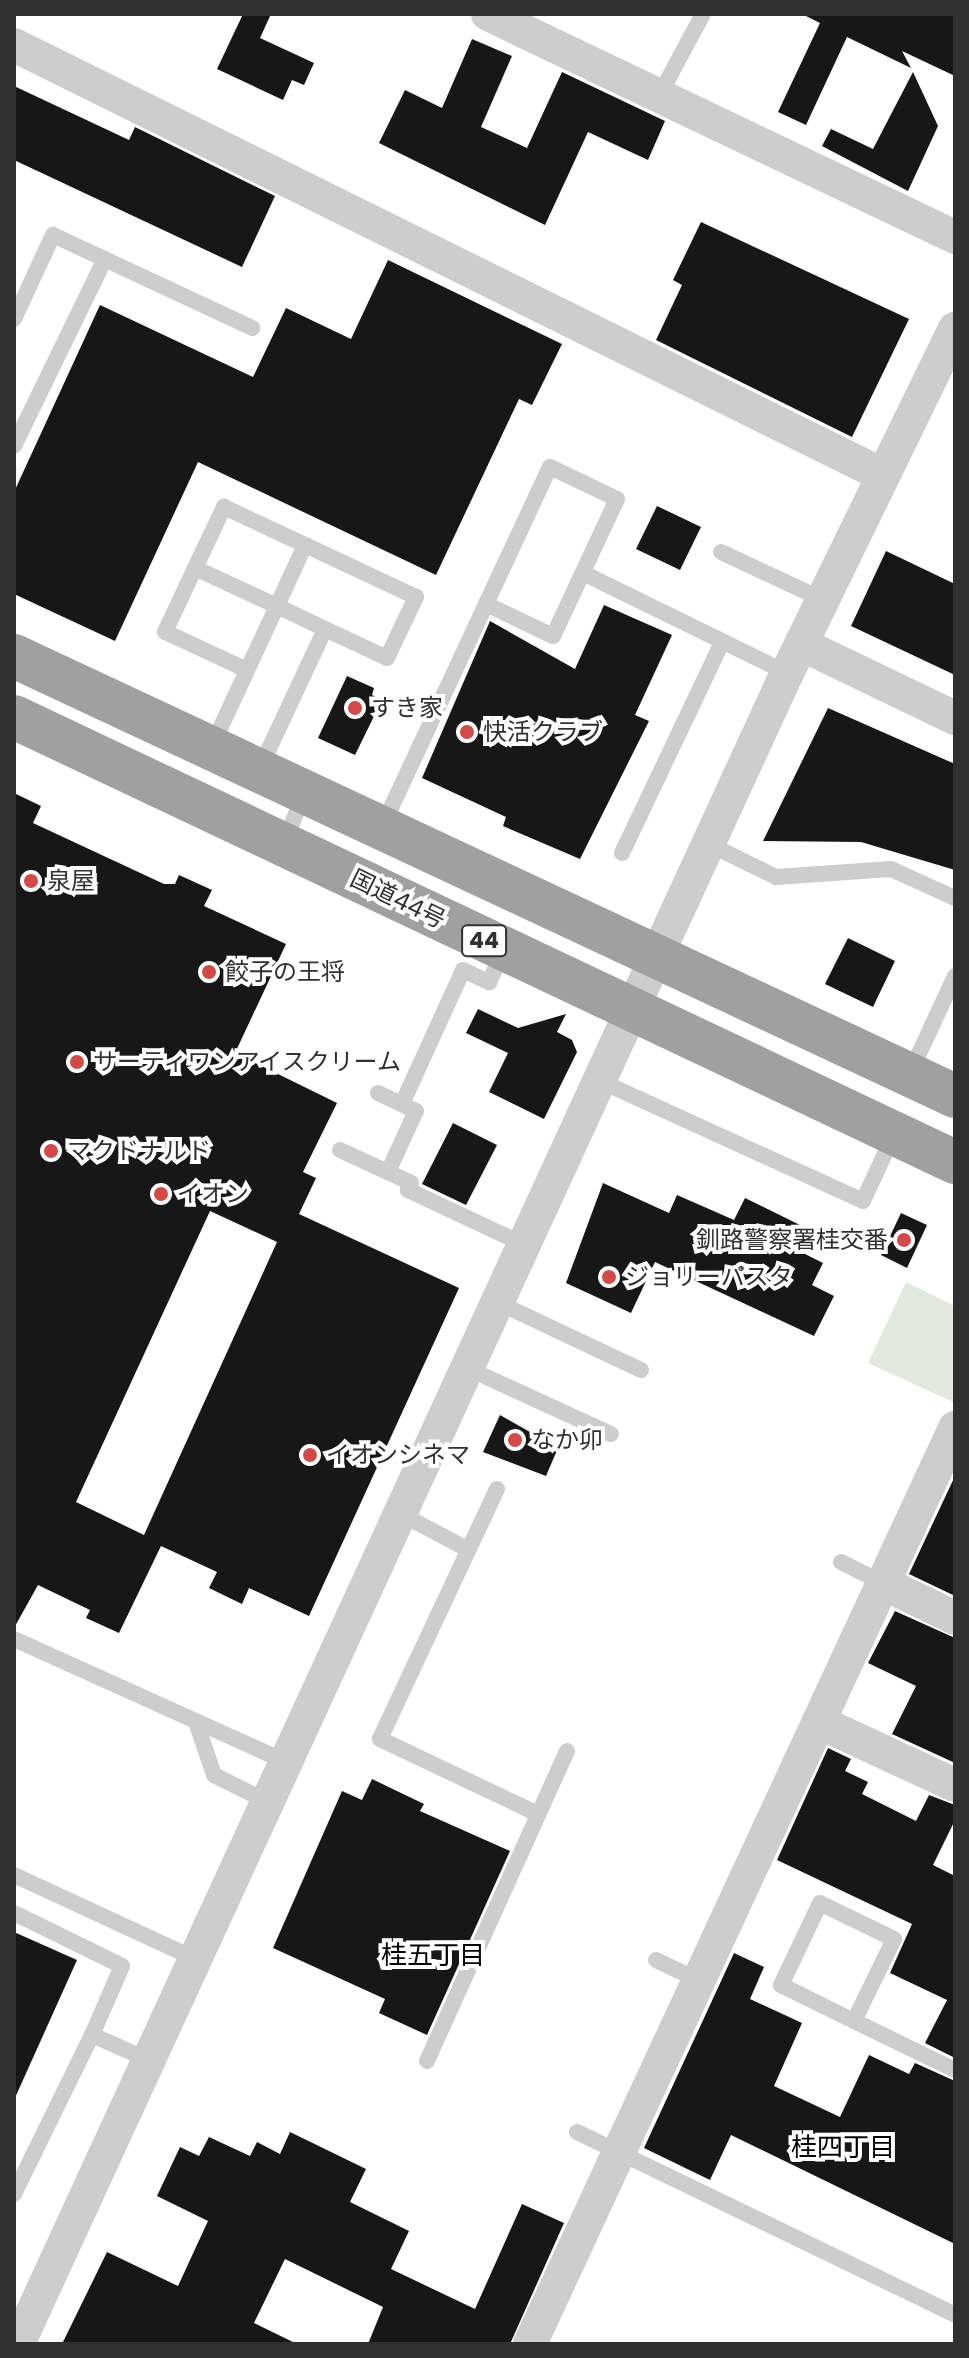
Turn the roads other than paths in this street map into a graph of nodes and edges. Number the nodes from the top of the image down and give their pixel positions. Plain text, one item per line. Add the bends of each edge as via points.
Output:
1 (488, 14) edge
2 (703, 14) edge
3 (14, 45) edge
4 (659, 96) junction
5 (955, 237) edge
6 (105, 259) junction
7 (14, 319) edge
8 (252, 328) dead end
9 (955, 329) edge
10 (14, 446) edge
11 (883, 475) junction
12 (305, 545) junction
13 (721, 552) dead end
14 (195, 568) junction
15 (583, 573) junction
16 (822, 599) junction
17 (486, 604) junction
18 (277, 606) junction
19 (325, 629) junction
20 (722, 642) junction
21 (14, 656) edge
22 (794, 659) junction
23 (247, 670) junction
24 (14, 717) edge
25 (955, 718) edge
26 (211, 747) junction
27 (260, 770) junction
28 (306, 791) junction
29 (383, 827) junction
30 (709, 844) junction
31 (284, 845) junction
32 (622, 853) dead end
33 (955, 898) edge
34 (504, 950) junction
35 (659, 955) junction
36 (955, 976) edge
37 (633, 1009) junction
38 (910, 1074) junction
39 (600, 1081) junction
40 (378, 1093) dead end
41 (955, 1096) edge
42 (402, 1104) junction
43 (894, 1133) junction
44 (340, 1150) dead end
45 (955, 1162) edge
46 (388, 1172) junction
47 (525, 1245) junction
48 (499, 1303) junction
49 (469, 1369) junction
50 (641, 1370) dead end
51 (955, 1428) edge
52 (611, 1434) dead end
53 (497, 1489) dead end
54 (403, 1515) junction
55 (467, 1549) junction
56 (841, 1562) dead end
57 (883, 1583) junction
58 (955, 1618) edge
59 (14, 1639) edge
60 (196, 1722) junction
61 (819, 1722) junction
62 (567, 1751) dead end
63 (289, 1764) junction
64 (955, 1785) edge
65 (271, 1803) junction
66 (538, 1814) junction
67 (14, 1875) edge
68 (14, 1913) edge
69 (198, 1960) junction
70 (656, 1960) dead end
71 (698, 1980) junction
72 (854, 2021) junction
73 (92, 2035) junction
74 (151, 2061) junction
75 (427, 2061) dead end
76 (955, 2070) edge
77 (577, 2132) dead end
78 (617, 2154) junction
79 (14, 2194) edge
80 (27, 2293) edge
81 (955, 2315) edge
82 (18, 2344) edge
83 (530, 2344) edge

1 - 4 street
2 - 4 lane
3 - 11 street
4 - 5 street
6 - 7 lane via 53,235
6 - 8 lane
6 - 10 lane
9 - 11 street
11 - 16 street
12 - 14 lane via 224,507
12 - 18 lane
12 - 19 lane via 416,597 387,658
13 - 16 lane
14 - 18 lane
14 - 23 lane via 165,632
15 - 17 lane via 553,636
15 - 17 lane via 617,499 550,467
15 - 20 lane
16 - 22 street
17 - 29 lane
18 - 19 lane
18 - 23 lane
19 - 27 lane
20 - 22 lane
20 - 32 lane
21 - 26 highway, 44
22 - 25 street
22 - 30 street
23 - 26 lane
24 - 31 highway, 国道44号 / 44
26 - 27 highway, 44
27 - 28 highway, 44
28 - 29 highway, 44
28 - 31 lane
29 - 35 highway, 44
30 - 33 lane via 776,877 891,869
30 - 35 street
31 - 34 highway, 国道44号 / 44
34 - 37 highway, 国道44号 / 44
34 - 42 lane via 489,982 463,970
35 - 37 street
35 - 38 highway, 44
36 - 38 lane
37 - 39 street
37 - 43 highway, 国道44号 / 44
38 - 41 highway, 44
39 - 43 lane via 863,1201
39 - 47 street
40 - 42 lane
42 - 46 lane via 416,1111
43 - 45 highway, 国道44号 / 44
44 - 46 lane
46 - 47 lane via 411,1183 408,1190
47 - 48 street
48 - 49 street
48 - 50 lane
49 - 52 lane
49 - 54 street
51 - 57 street
53 - 55 lane
54 - 55 lane
54 - 63 street
55 - 66 lane via 380,1739
56 - 57 lane
57 - 58 street
57 - 61 street
59 - 60 lane
60 - 63 lane
60 - 65 lane via 214,1775
61 - 64 street
61 - 71 street
62 - 66 lane
63 - 65 street
65 - 69 street
66 - 75 lane
67 - 69 lane
68 - 73 lane via 122,1966
69 - 74 street
70 - 71 lane
71 - 78 street
72 - 72 lane via 781,1985 820,1903 894,1939
72 - 76 lane
73 - 74 lane
73 - 79 lane
74 - 80 street
77 - 78 lane
78 - 81 lane
78 - 83 street
80 - 82 street

